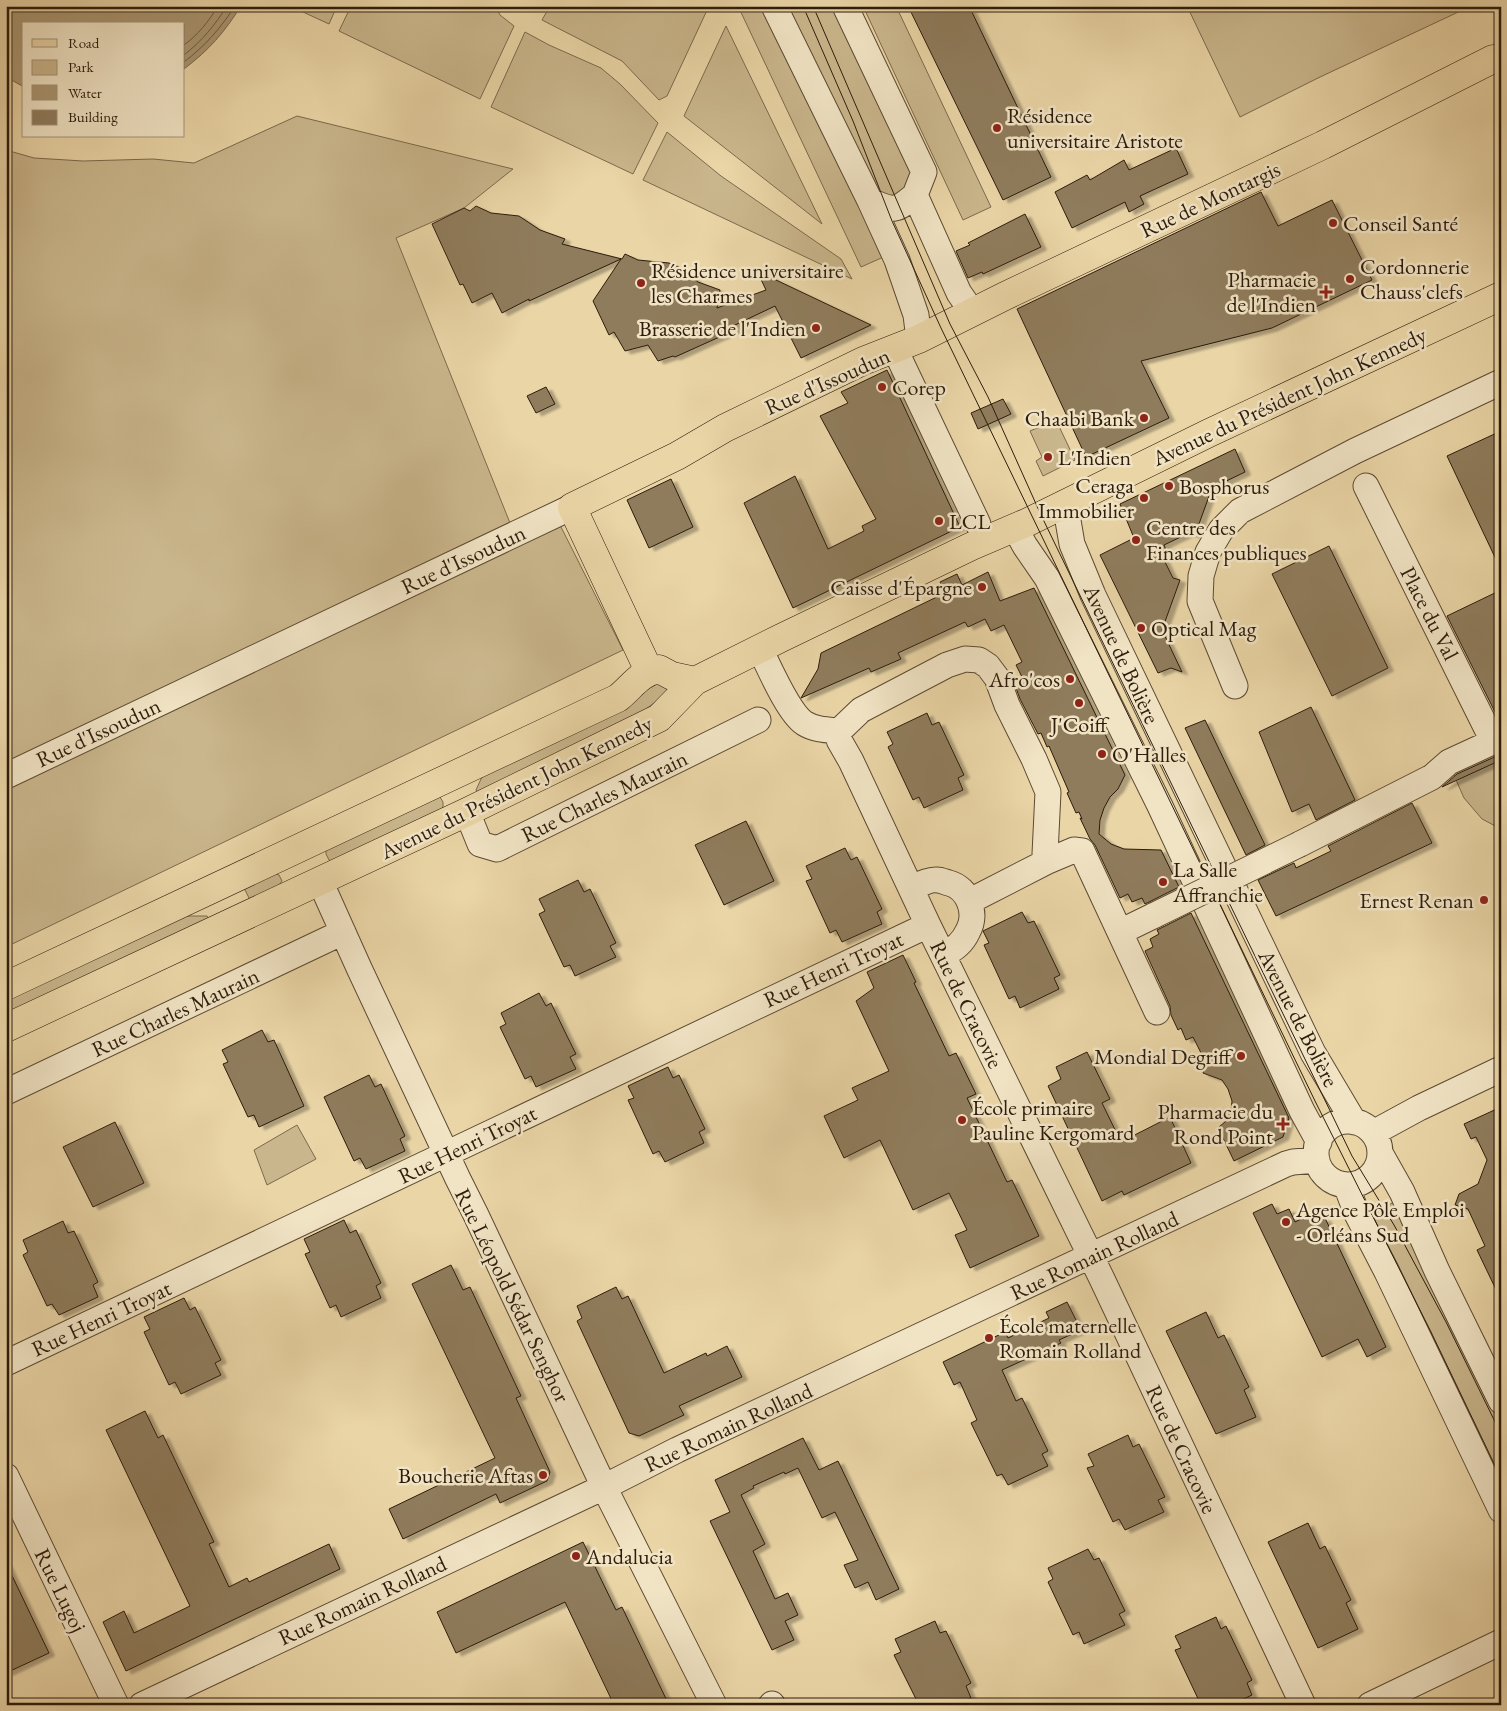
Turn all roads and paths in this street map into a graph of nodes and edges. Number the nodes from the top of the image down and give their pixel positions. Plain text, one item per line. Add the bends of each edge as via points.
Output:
1 (774, 6) edge
2 (845, 6) edge
3 (1501, 60) edge
4 (915, 195) junction
5 (870, 201) junction
6 (1501, 296) edge
7 (973, 313) junction
8 (919, 339) junction
9 (900, 360) dead end
10 (1501, 382) edge
11 (1366, 486) dead end
12 (1065, 503) junction
13 (572, 507) junction
14 (978, 524) dead end
15 (1015, 528) junction
16 (760, 649) junction
17 (649, 671) junction
18 (695, 681) junction
19 (1235, 686) dead end
20 (758, 720) dead end
21 (839, 731) junction
22 (1497, 739) edge
23 (6, 776) edge
24 (450, 776) junction
25 (467, 812) junction
26 (304, 846) junction
27 (1048, 861) junction
28 (320, 882) junction
29 (911, 888) junction
30 (970, 902) junction
31 (928, 925) junction
32 (343, 932) junction
33 (1120, 932) junction
34 (943, 954) junction
35 (6, 986) edge
36 (1157, 1012) dead end
37 (6, 1028) edge
38 (1501, 1069) edge
39 (6, 1092) edge
40 (1369, 1136) junction
41 (1318, 1151) junction
42 (446, 1154) junction
43 (1346, 1185) junction
44 (1090, 1256) junction
45 (6, 1363) edge
46 (1501, 1401) edge
47 (6, 1476) edge
48 (604, 1487) junction
49 (1501, 1510) edge
50 (1501, 1642) edge
51 (116, 1705) edge
52 (142, 1705) edge
53 (714, 1705) edge
54 (1304, 1705) edge
55 (1370, 1705) edge

1 - 5 street
2 - 4 street via 924,172
3 - 7 main road, Rue de Montargis via 1493,60
4 - 5 street via 900,208 888,209
4 - 7 street via 959,293
5 - 8 street via 897,260 916,315
6 - 12 main road, Avenue du Président John Kennedy
7 - 8 main road, Rue de Montargis
8 - 13 main road, Rue d'Issoudun via 863,361
9 - 14 street
10 - 19 street via 1355,451 1240,511 1221,530 1208,552 1201,576 1200,601
11 - 22 street, Place du Val
12 - 15 main road, Avenue du Président John Kennedy
12 - 40 street, Avenue de Bolière via 1072,544 1093,595 1313,1053
13 - 17 main road
13 - 23 street, Rue d'Issoudun
15 - 16 main road, Avenue du Président John Kennedy
15 - 41 street, Avenue de Bolière via 1047,578 1160,806
16 - 18 main road, Avenue du Président John Kennedy
16 - 21 street via 790,706 803,722 817,729
17 - 18 main road via 659,669 672,676
17 - 24 main road, Avenue du Président John Kennedy via 638,677 618,698
18 - 25 main road, Avenue du Président John Kennedy via 659,718
20 - 25 street, Rue Charles Maurain via 497,849 480,844
21 - 27 street via 861,710 947,665 965,659 979,660 997,678 1048,792 1045,854
21 - 29 street, Rue de Cracovie via 839,740
22 - 33 street, bridge via 1448,762 1432,777
24 - 25 main road
24 - 26 main road, Avenue du Président John Kennedy
25 - 28 main road, Avenue du Président John Kennedy
26 - 28 main road
26 - 35 main road, Avenue du Président John Kennedy
27 - 30 street
27 - 33 street via 1074,850 1082,851
28 - 32 street, Rue Léopold Sédar Senghor
28 - 37 main road, Avenue du Président John Kennedy
29 - 30 street via 936,880 953,884 964,891
29 - 31 street, Rue de Cracovie
30 - 34 street via 970,929 952,951
31 - 34 street, Rue de Cracovie
31 - 42 street, Rue Henri Troyat
32 - 39 street, Rue Charles Maurain
32 - 42 street, Rue Léopold Sédar Senghor
33 - 36 street
34 - 44 street, Rue de Cracovie
38 - 40 street
40 - 41 street via 1337,1124 1323,1134
40 - 43 street via 1378,1164 1366,1179
40 - 46 street, Avenue de Bolière via 1402,1192
41 - 43 street via 1321,1170 1327,1178
41 - 44 street, Rue Romain Rolland
42 - 45 street, Rue Henri Troyat
42 - 48 street, Rue Léopold Sédar Senghor
43 - 49 street via 1357,1214
44 - 48 street, Rue Romain Rolland
44 - 54 street, Rue de Cracovie
47 - 51 street, Rue Lugoj
48 - 52 street, Rue Romain Rolland
48 - 53 street, Rue Léopold Sédar Senghor
50 - 55 street

